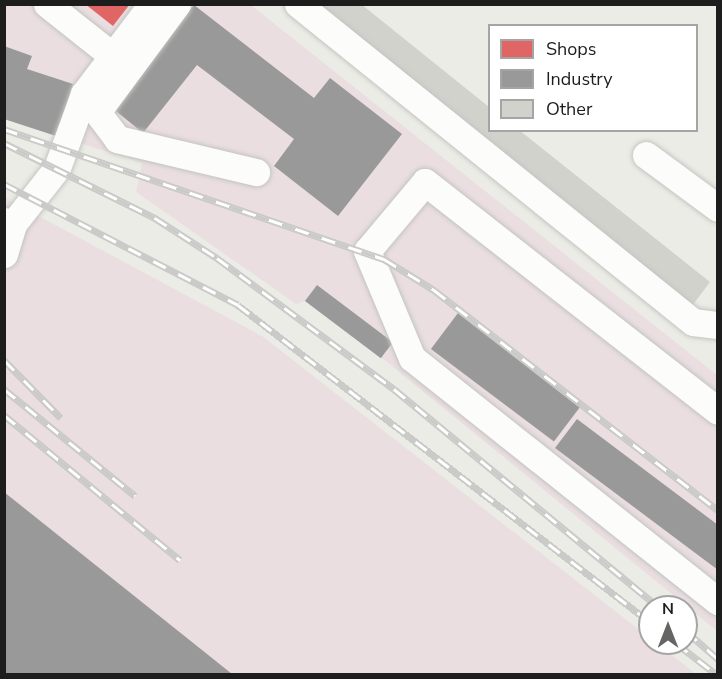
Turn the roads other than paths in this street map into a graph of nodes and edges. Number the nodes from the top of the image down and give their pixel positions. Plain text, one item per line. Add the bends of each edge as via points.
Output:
1 (47, 4) edge
2 (152, 4) edge
3 (177, 4) edge
4 (298, 4) edge
5 (110, 54) junction
6 (646, 155) dead end
7 (256, 171) dead end
8 (717, 208) edge
9 (9, 222) edge
10 (4, 254) edge
11 (717, 326) edge
12 (717, 411) edge
13 (717, 601) edge

1 - 5 lane
2 - 5 lane
3 - 7 lane via 97,112 117,139
4 - 11 lane via 693,322
5 - 9 lane via 84,94 57,168
6 - 8 lane
9 - 10 lane
12 - 13 lane via 425,182 367,251 412,358

